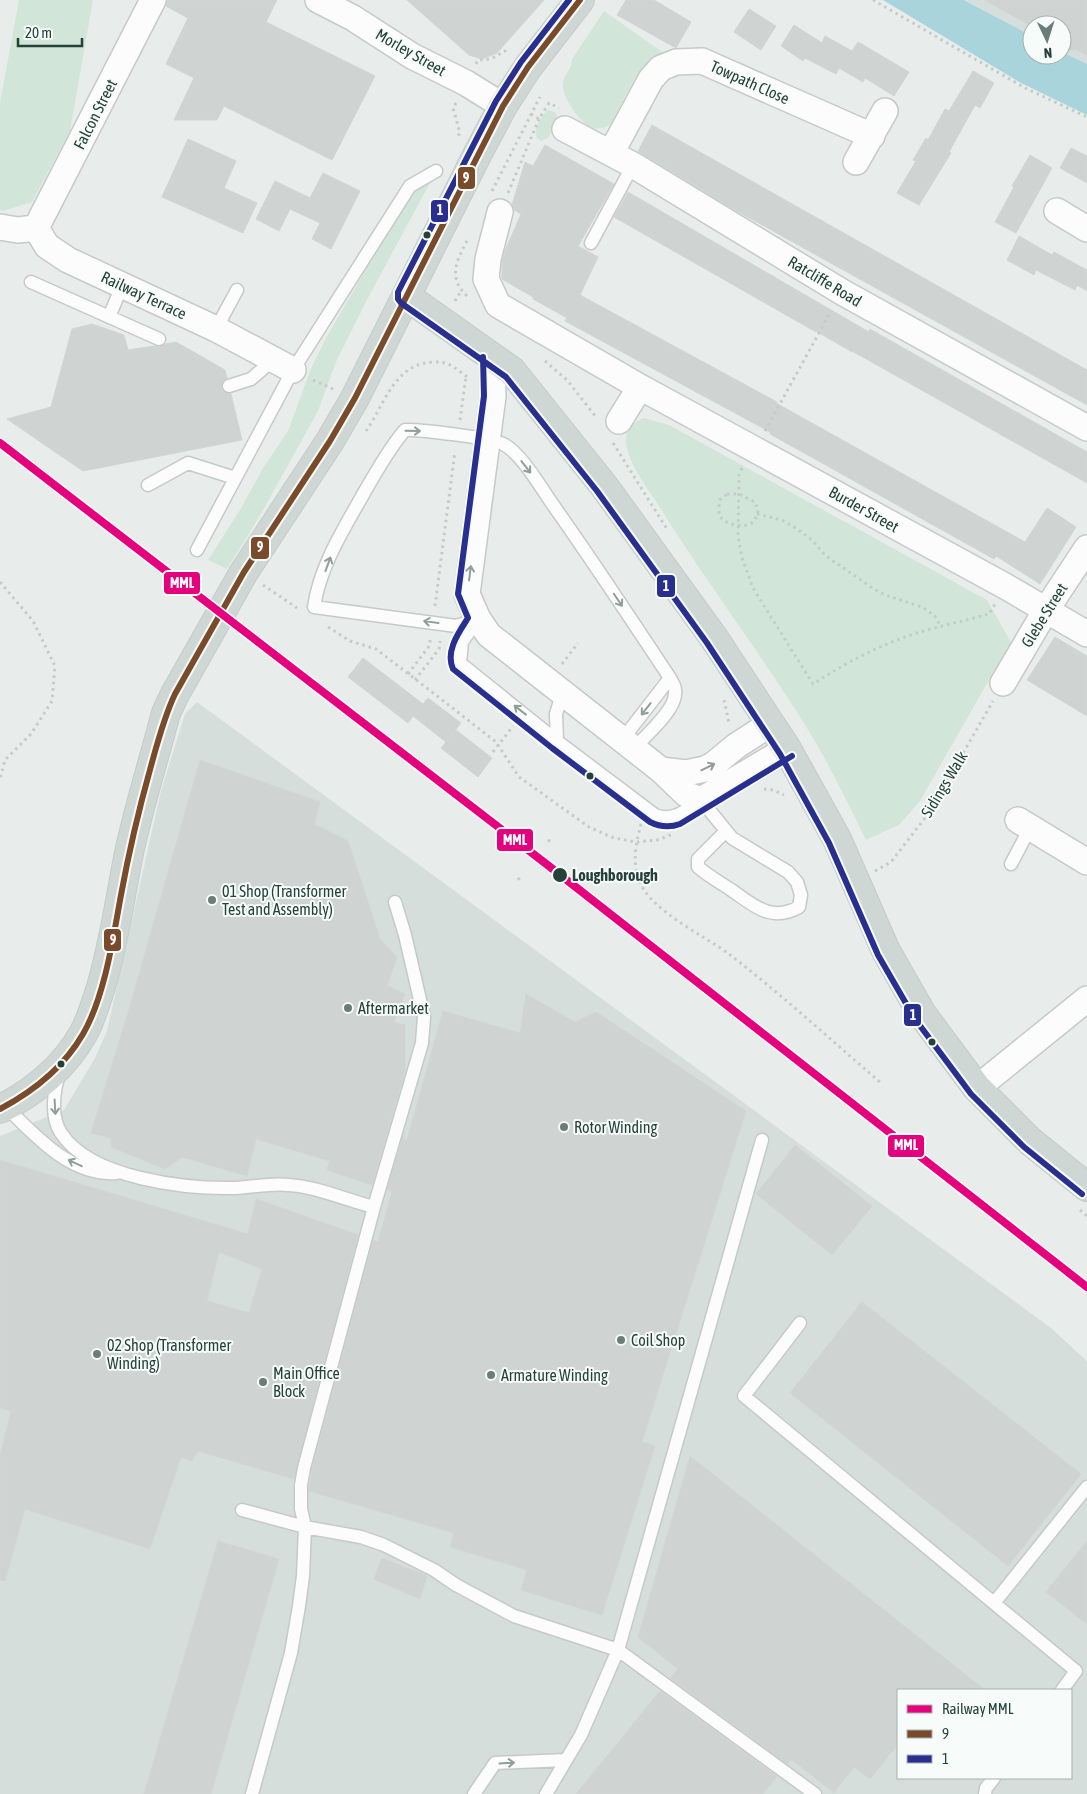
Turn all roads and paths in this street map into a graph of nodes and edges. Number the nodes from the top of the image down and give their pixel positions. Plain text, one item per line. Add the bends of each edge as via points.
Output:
1 (318, 0) edge
2 (580, 0) edge
3 (873, 0) edge
4 (145, 5) edge
5 (505, 51) dead end
6 (478, 60) dead end
7 (503, 106) junction
8 (453, 108) dead end
9 (885, 111) dead end
10 (1087, 117) edge
11 (539, 119) dead end
12 (565, 129) dead end
13 (460, 133) dead end
14 (872, 136) junction
15 (611, 153) junction
16 (856, 162) dead end
17 (633, 166) junction
18 (436, 171) dead end
19 (1057, 211) dead end
20 (500, 212) joint
21 (0, 227) edge
22 (36, 228) junction
23 (1087, 229) edge
24 (591, 243) dead end
25 (31, 282) dead end
26 (122, 286) junction
27 (237, 290) dead end
28 (842, 292) junction
29 (406, 296) junction
30 (109, 317) junction
31 (216, 329) junction
32 (159, 339) dead end
33 (492, 356) junction
34 (291, 369) junction
35 (466, 376) junction
36 (474, 382) dead end
37 (394, 384) dead end
38 (229, 386) dead end
39 (326, 386) dead end
40 (640, 387) junction
41 (619, 421) dead end
42 (1087, 428) edge
43 (458, 436) junction
44 (487, 440) junction
45 (754, 448) junction
46 (235, 478) junction
47 (148, 485) dead end
48 (739, 494) junction
49 (757, 514) junction
50 (738, 525) junction
51 (1087, 548) edge
52 (197, 550) dead end
53 (250, 581) junction
54 (0, 582) edge
55 (1005, 586) junction
56 (300, 610) dead end
57 (1046, 610) junction
58 (478, 619) junction
59 (433, 622) junction
60 (325, 625) dead end
61 (941, 626) junction
62 (1087, 634) edge
63 (408, 674) junction
64 (670, 678) junction
65 (1003, 683) joint
66 (562, 694) junction
67 (770, 724) junction
68 (557, 741) junction
69 (628, 744) junction
70 (787, 749) junction
71 (661, 770) junction
72 (0, 779) edge
73 (701, 800) junction
74 (646, 808) junction
75 (1024, 824) joint
76 (726, 831) junction
77 (676, 833) dead end
78 (548, 840) dead end
79 (636, 842) junction
80 (552, 843) dead end
81 (1087, 862) edge
82 (1011, 864) dead end
83 (872, 872) dead end
84 (518, 878) dead end
85 (522, 882) dead end
86 (395, 902) dead end
87 (1087, 999) edge
88 (64, 1060) junction
89 (881, 1082) dead end
90 (977, 1088) junction
91 (3, 1108) edge
92 (762, 1140) dead end
93 (121, 1173) junction
94 (1087, 1187) edge
95 (374, 1207) junction
96 (800, 1323) dead end
97 (1087, 1487) edge
98 (242, 1510) dead end
99 (305, 1527) junction
100 (994, 1603) junction
101 (618, 1650) junction
102 (1063, 1689) edge
103 (566, 1760) junction
104 (993, 1779) edge
105 (252, 1794) edge
106 (474, 1794) edge
107 (546, 1794) edge
108 (814, 1794) edge
109 (985, 1794) edge

1 - 7 street, Morley Street
2 - 7 main road via 528,67
3 - 10 path via 1025,88
4 - 22 street, Falcon Street via 116,57
5 - 6 path via 491,60
7 - 29 main road
8 - 13 path
9 - 14 street
11 - 20 path
12 - 15 street, Ratcliffe Road
14 - 15 street, Towpath Close via 702,61 676,62 661,68 652,79
14 - 16 street
15 - 17 street, Ratcliffe Road
17 - 24 lane
17 - 28 street, Ratcliffe Road
18 - 34 lane via 410,186
19 - 23 street
20 - 40 street, Burder Street via 488,259 476,278 498,305
21 - 22 street
22 - 26 street, Railway Terrace via 47,246
25 - 30 lane
26 - 30 lane
26 - 31 street, Railway Terrace
27 - 31 lane
28 - 42 street, Ratcliffe Road
28 - 45 path
29 - 33 main road
29 - 53 main road via 355,398
30 - 32 lane
31 - 34 street, Railway Terrace
33 - 44 street via 493,396
33 - 67 main road via 512,371 604,486 714,638
34 - 38 lane
34 - 39 path
34 - 46 lane
35 - 36 path
35 - 37 path via 447,363 432,361 408,369
35 - 43 path
40 - 41 street
40 - 45 street, Burder Street
43 - 44 lane
43 - 59 path
59 -> 43 lane via 314,607 332,552 376,472 402,433 409,430
58 -> 44 street via 467,594
44 -> 64 lane via 502,443 514,452 536,480
45 - 48 path via 739,474
45 - 55 street, Burder Street
46 - 47 lane via 188,463
46 - 52 lane
48 - 49 path via 755,502
48 - 50 path
48 - 50 path via 726,494 720,500 719,510 725,521
49 - 50 path via 748,525
49 - 61 path via 782,520 796,528 826,556 874,589 922,607 935,616
50 - 61 path via 742,558 753,588 813,684 841,666 891,642
51 - 57 street, Glebe Street
53 - 56 path
53 - 88 main road via 175,694 166,713 129,852 109,958 84,1032
54 - 72 path via 33,620 55,666 52,701 31,734 5,760
55 - 57 street, Burder Street
55 - 61 path via 989,614
57 - 62 street, Burder Street
57 - 65 street, Glebe Street
58 - 59 lane via 456,626
58 - 66 street via 489,636
68 -> 58 lane via 460,663 462,642
59 - 63 path via 430,645
60 - 63 path via 350,641 376,649
63 - 79 path via 496,742 519,777 589,828
64 -> 69 lane
64 - 69 lane via 675,688 673,703 652,730
65 - 83 path, Sidings Walk via 928,814 891,862
66 - 68 lane via 556,714
66 - 69 street
67 - 70 main road
71 -> 67 street via 686,773 705,769
68 - 74 lane
69 - 71 street
70 - 73 street
70 - 90 main road via 837,839 886,951 922,1014
71 - 73 street via 686,794
73 - 74 lane via 669,818 661,818
73 - 76 lane
74 - 79 path
75 - 81 street
75 - 82 lane
76 - 76 lane via 698,859 698,867 760,910 776,914 799,907 801,895 797,882 788,872 732,838
77 - 79 path via 657,840
78 - 80 path
79 - 89 path via 639,881 650,898 728,954
84 - 85 path
86 - 95 lane via 418,988 424,1017 423,1035
87 - 90 street
88 - 91 main road via 27,1095
88 -> 93 lane via 54,1095 60,1132 72,1146
90 - 94 main road via 1030,1141
93 -> 91 lane via 92,1171 64,1158
92 - 101 lane
93 - 95 lane via 168,1184 236,1188 273,1183 302,1186
95 - 99 lane via 304,1468 301,1509
96 - 100 lane via 744,1396
97 - 100 lane
98 - 99 lane
99 - 101 lane via 361,1537 384,1545 514,1616
99 - 105 lane via 303,1576 291,1652
100 - 102 lane via 1076,1671
101 - 103 lane via 581,1735
101 - 108 lane
106 -> 103 lane via 496,1763
103 - 107 lane
104 - 109 lane

